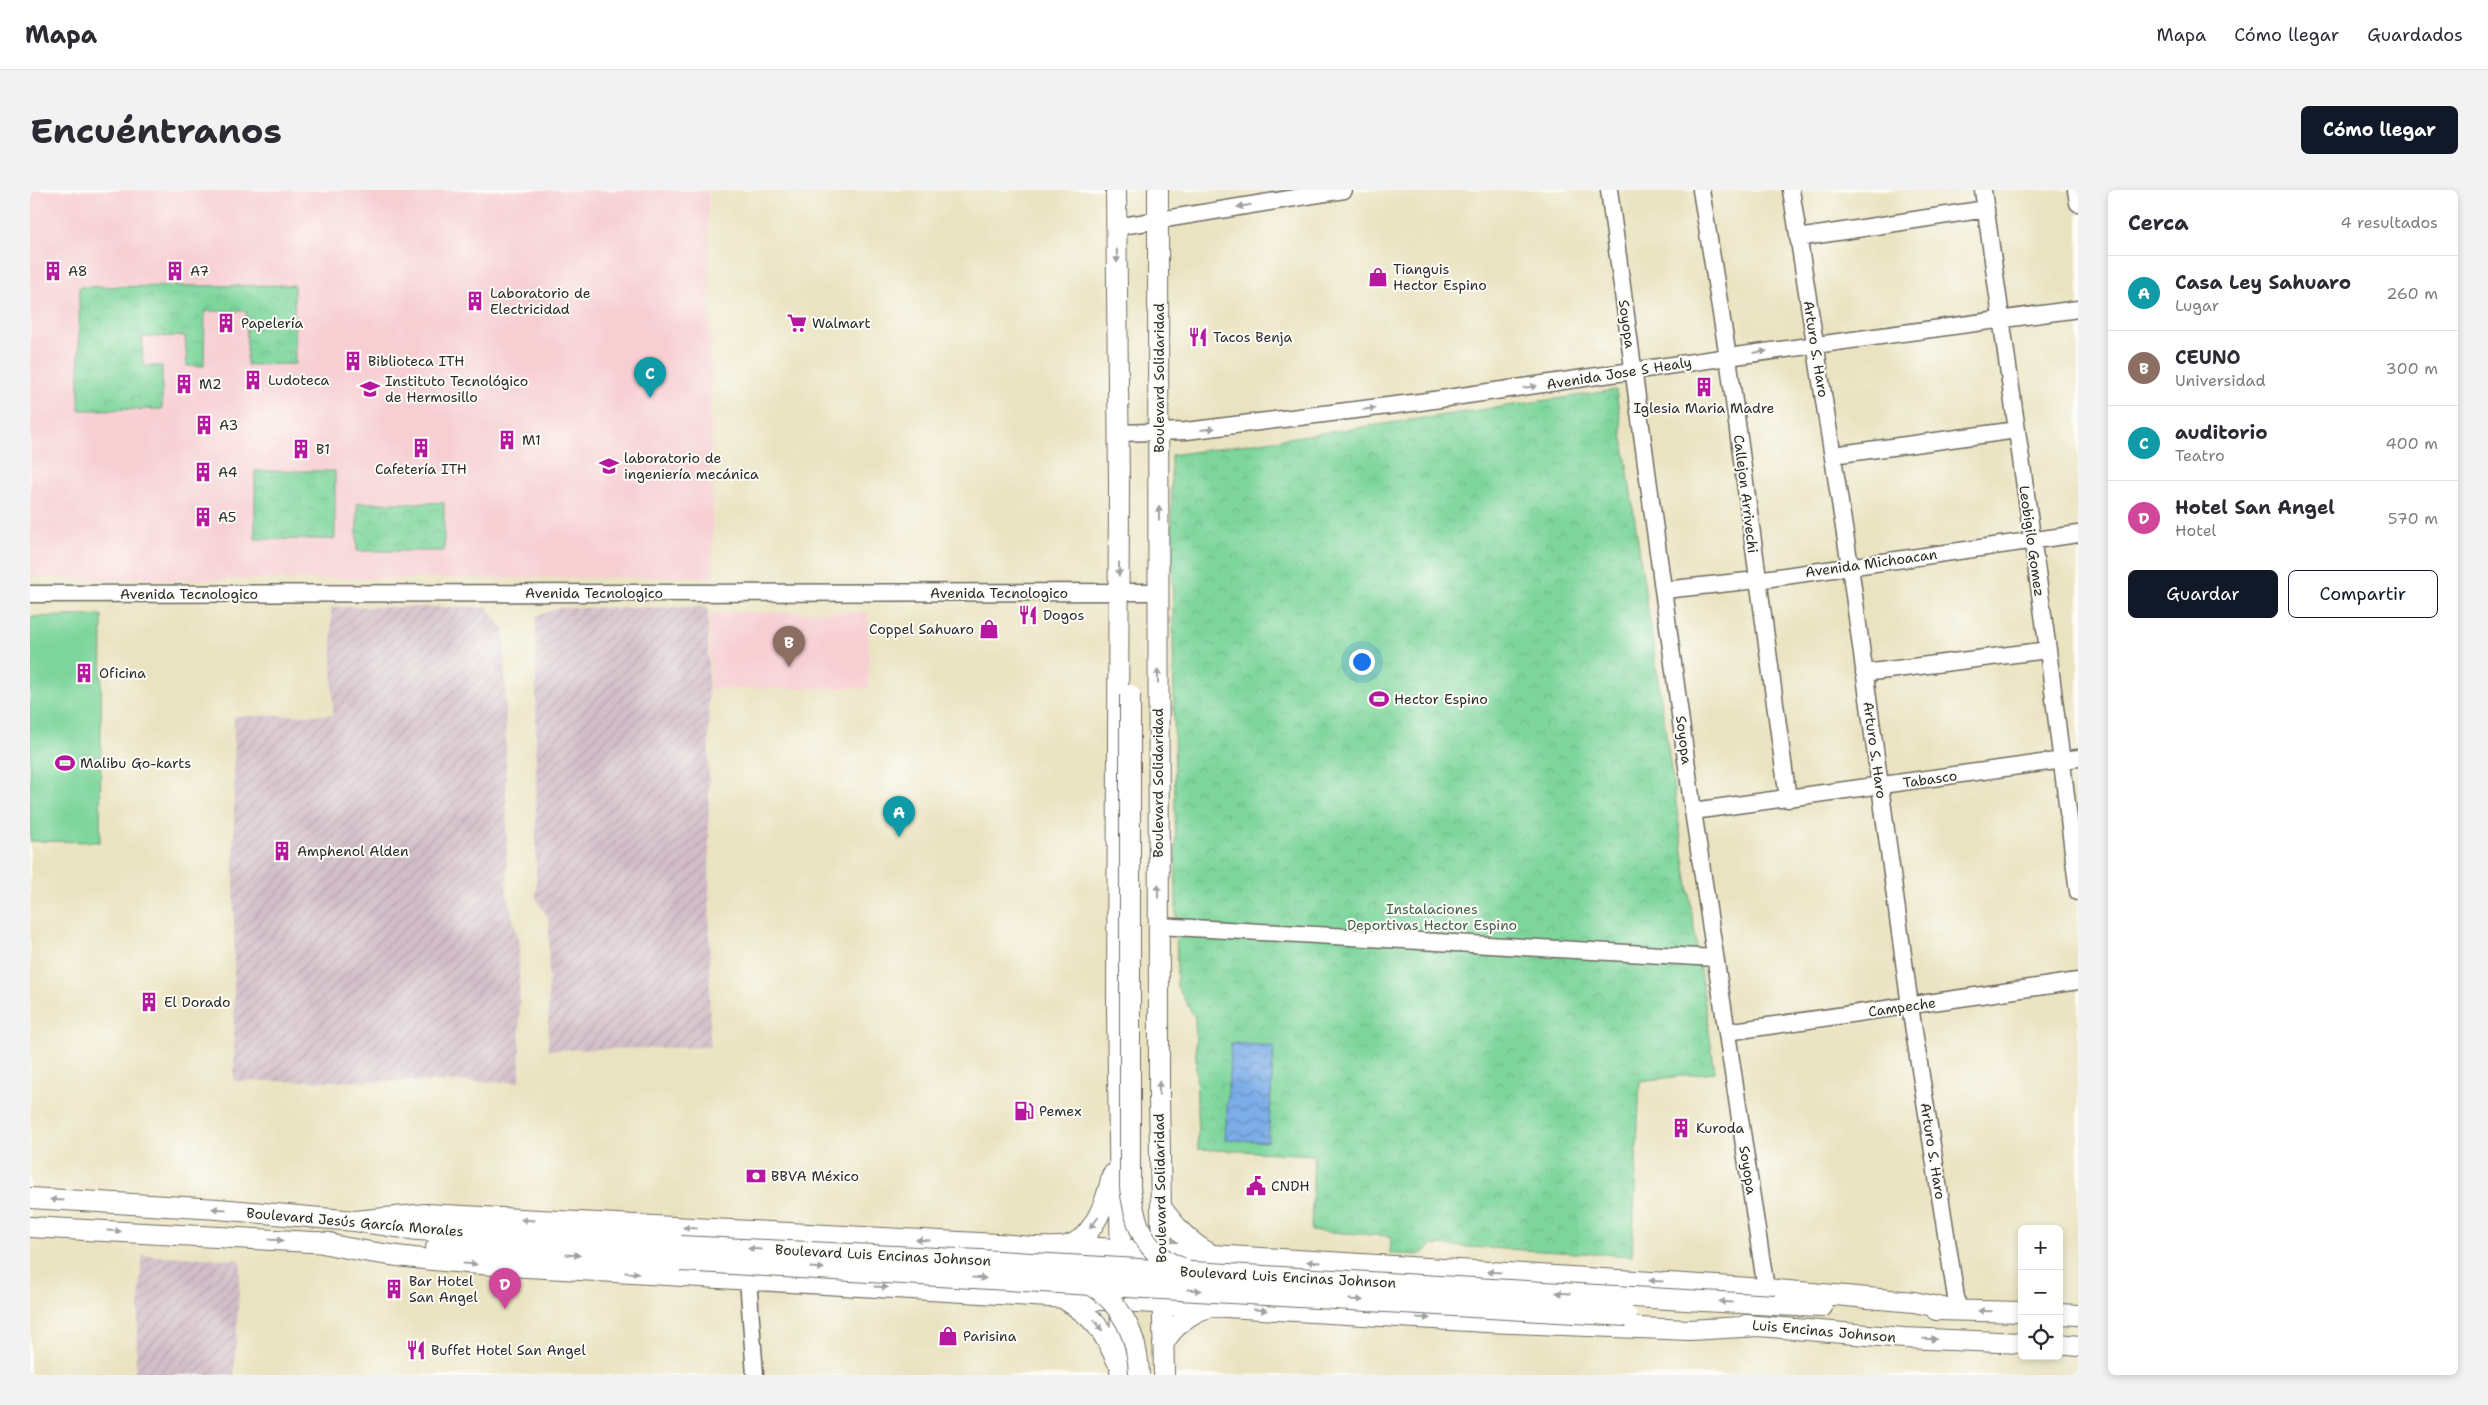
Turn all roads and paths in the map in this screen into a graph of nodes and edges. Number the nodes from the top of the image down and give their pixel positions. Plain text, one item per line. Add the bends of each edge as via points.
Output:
1 (1116, 190) edge
2 (1158, 190) edge
3 (1344, 190) edge
4 (1609, 190) edge
5 (1701, 190) edge
6 (1791, 190) edge
7 (1982, 190) edge
8 (2076, 190) edge
9 (2078, 203) edge
10 (1986, 209) junction
11 (1158, 221) junction
12 (1116, 227) junction
13 (1798, 238) junction
14 (2078, 309) edge
15 (2002, 320) junction
16 (1816, 345) junction
17 (1728, 357) junction
18 (1633, 371) junction
19 (2017, 430) junction
20 (1159, 432) junction
21 (1119, 433) junction
22 (1833, 455) junction
23 (2078, 534) edge
24 (2032, 540) junction
25 (1850, 566) junction
26 (1757, 580) junction
27 (1664, 590) junction
28 (1118, 592) junction
29 (1158, 592) junction
30 (30, 594) edge
31 (1118, 645) junction
32 (2048, 650) junction
33 (1864, 673) junction
34 (2078, 758) edge
35 (2060, 760) junction
36 (1880, 786) junction
37 (1788, 799) junction
38 (1693, 811) junction
39 (2078, 892) edge
40 (1158, 926) junction
41 (1715, 958) junction
42 (2078, 981) edge
43 (1910, 1006) junction
44 (1727, 1032) junction
45 (1118, 1144) junction
46 (30, 1198) edge
47 (1161, 1207) junction
48 (355, 1221) junction
49 (30, 1227) edge
50 (318, 1242) junction
51 (1067, 1246) junction
52 (1120, 1248) junction
53 (1161, 1250) junction
54 (681, 1253) junction
55 (1213, 1255) junction
56 (980, 1260) junction
57 (748, 1279) junction
58 (1293, 1296) junction
59 (1060, 1297) junction
60 (1770, 1297) junction
61 (1120, 1302) junction
62 (1162, 1304) junction
63 (1212, 1307) junction
64 (1953, 1310) junction
65 (2018, 1312) edge
66 (2063, 1314) edge
67 (2078, 1315) edge
68 (1627, 1316) joint
69 (1759, 1326) junction
70 (2018, 1343) edge
71 (1163, 1344) junction
72 (2063, 1344) edge
73 (2078, 1346) edge
74 (1120, 1370) edge
75 (755, 1375) edge
76 (1138, 1375) edge
77 (1164, 1375) edge

1 - 12 main road
2 - 11 main road, Boulevard Solidaridad
3 -> 11 street
4 - 18 street, Soyopa
5 - 17 street, Callejon Arrivechi
6 - 13 street, Arturo S. Haro
7 - 10 street, Leobigilo Gomez
8 - 9 street
10 - 13 street
10 - 15 street, Leobigilo Gomez
11 - 12 street
11 - 20 main road, Boulevard Solidaridad
12 -> 21 main road
13 - 16 street, Arturo S. Haro
14 - 15 street, Avenida Jose S Healy
15 - 16 street, Avenida Jose S Healy
15 - 19 street, Leobigilo Gomez
17 -> 16 street, Avenida Jose S Healy
16 - 22 street, Arturo S. Haro
17 - 18 street, Avenida Jose S Healy
17 - 26 street, Callejon Arrivechi
20 -> 18 street, Avenida Jose S Healy via 1411,403
18 - 27 street, Soyopa
19 - 22 street
19 - 24 street, Leobigilo Gomez
20 - 21 street, Avenida Jose S Healy
29 -> 20 main road, Boulevard Solidaridad
21 -> 28 main road
22 - 25 street, Arturo S. Haro
23 - 24 street, Avenida Michoacan
24 - 25 street, Avenida Michoacan
24 - 32 street, Leobigilo Gomez
25 - 26 street, Avenida Michoacan
25 - 33 street, Arturo S. Haro
26 - 27 street, Avenida Michoacan
26 - 37 street, Callejon Arrivechi
27 - 38 street, Soyopa
28 - 29 street, Avenida Tecnologico
28 - 30 street, Avenida Tecnologico
28 - 31 main road
40 -> 29 main road, Boulevard Solidaridad
31 - 45 main road
31 - 58 main road, bridge via 1130,673 1130,1188 1134,1216 1143,1237 1158,1256 1179,1268
32 - 33 street
32 - 35 street, Leobigilo Gomez
33 - 36 street, Arturo S. Haro
34 - 35 street, Tabasco
35 - 36 street, Tabasco
35 - 39 street, Leobigilo Gomez
36 - 37 street, Tabasco
36 - 43 street, Arturo S. Haro
37 - 38 street, Tabasco
38 - 41 street, Soyopa
40 - 41 street
47 -> 40 main road, Boulevard Solidaridad
41 - 44 street, Soyopa
42 - 43 street, Campeche
43 - 44 street, Campeche
43 - 64 street, Arturo S. Haro
44 - 60 street, Soyopa
45 -> 51 main road via 1099,1216 1078,1240
45 - 52 main road
48 -> 46 main road, Boulevard Jesús García Morales via 218,1208
47 - 53 main road, Boulevard Solidaridad
47 - 55 main road via 1191,1242
51 -> 48 main road via 426,1214
48 - 54 main road, Boulevard Jesús García Morales via 418,1230
49 -> 50 main road, Boulevard Jesús García Morales
50 -> 54 main road, Boulevard Jesús García Morales
50 -> 57 main road via 384,1255 467,1264
51 - 52 main road
52 - 53 main road
52 - 61 main road
53 - 55 main road
53 - 62 main road, Boulevard Solidaridad
56 -> 54 main road, Boulevard Luis Encinas Johnson, bridge
54 -> 58 main road, Boulevard Luis Encinas Johnson, bridge
60 -> 55 main road
60 -> 56 main road, Boulevard Luis Encinas Johnson, bridge
56 - 76 main road, bridge via 1055,1272 1080,1278 1096,1287 1125,1318 1134,1338
57 -> 59 main road
57 - 75 street
58 -> 68 main road, Boulevard Luis Encinas Johnson, bridge
59 - 61 main road
59 -> 74 main road via 1094,1320 1106,1337
60 - 64 main road, Luis Encinas Johnson via 1888,1311
61 - 62 main road
61 - 74 main road
62 - 63 main road
62 - 71 main road, Boulevard Solidaridad
63 -> 69 main road via 1656,1329
63 - 71 main road via 1178,1323
65 -> 64 main road, Luis Encinas Johnson
66 - 67 main road
68 - 69 main road, Luis Encinas Johnson
69 -> 70 main road, Luis Encinas Johnson via 1904,1338
71 - 77 main road, Boulevard Solidaridad
72 - 73 main road

